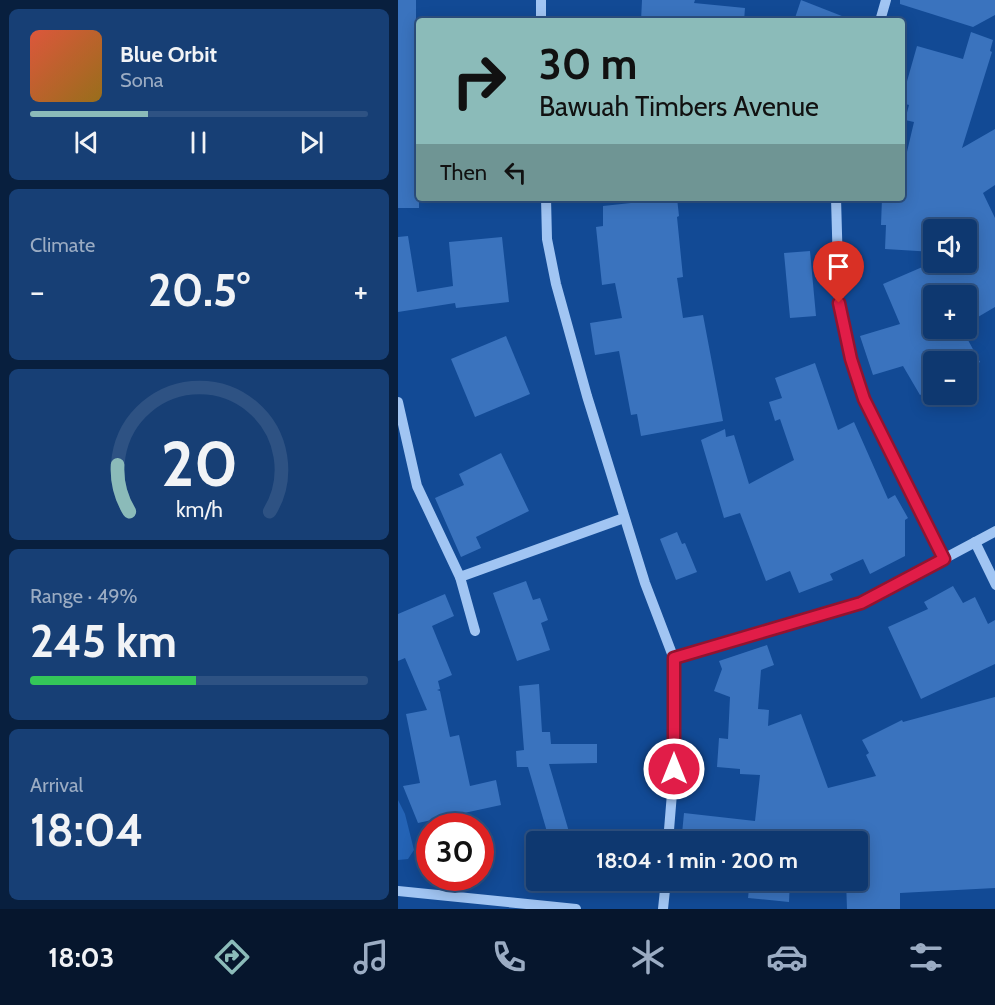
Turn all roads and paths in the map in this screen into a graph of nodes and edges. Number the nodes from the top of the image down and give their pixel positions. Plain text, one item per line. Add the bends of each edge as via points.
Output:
1 (541, 0) edge
2 (886, 0) edge
3 (541, 18) edge
4 (881, 18) edge
5 (546, 201) edge
6 (836, 201) edge
7 (398, 402) edge
8 (624, 518) junction
9 (995, 531) edge
10 (975, 542) junction
11 (944, 559) junction
12 (460, 577) junction
13 (995, 585) edge
14 (475, 631) dead end
15 (674, 658) junction
16 (669, 831) edge
17 (398, 891) edge
18 (664, 891) edge
19 (576, 909) edge
20 (663, 909) edge

1 - 3 street
2 - 4 street
5 - 8 street via 547,238 556,284
6 - 11 street via 839,303 851,359 864,399
7 - 12 street via 417,486
8 - 12 street
8 - 15 street
9 - 10 street
10 - 11 street
10 - 13 street
11 - 15 street via 861,603
12 - 14 street
15 - 16 street via 674,769
17 - 19 street
18 - 20 street

